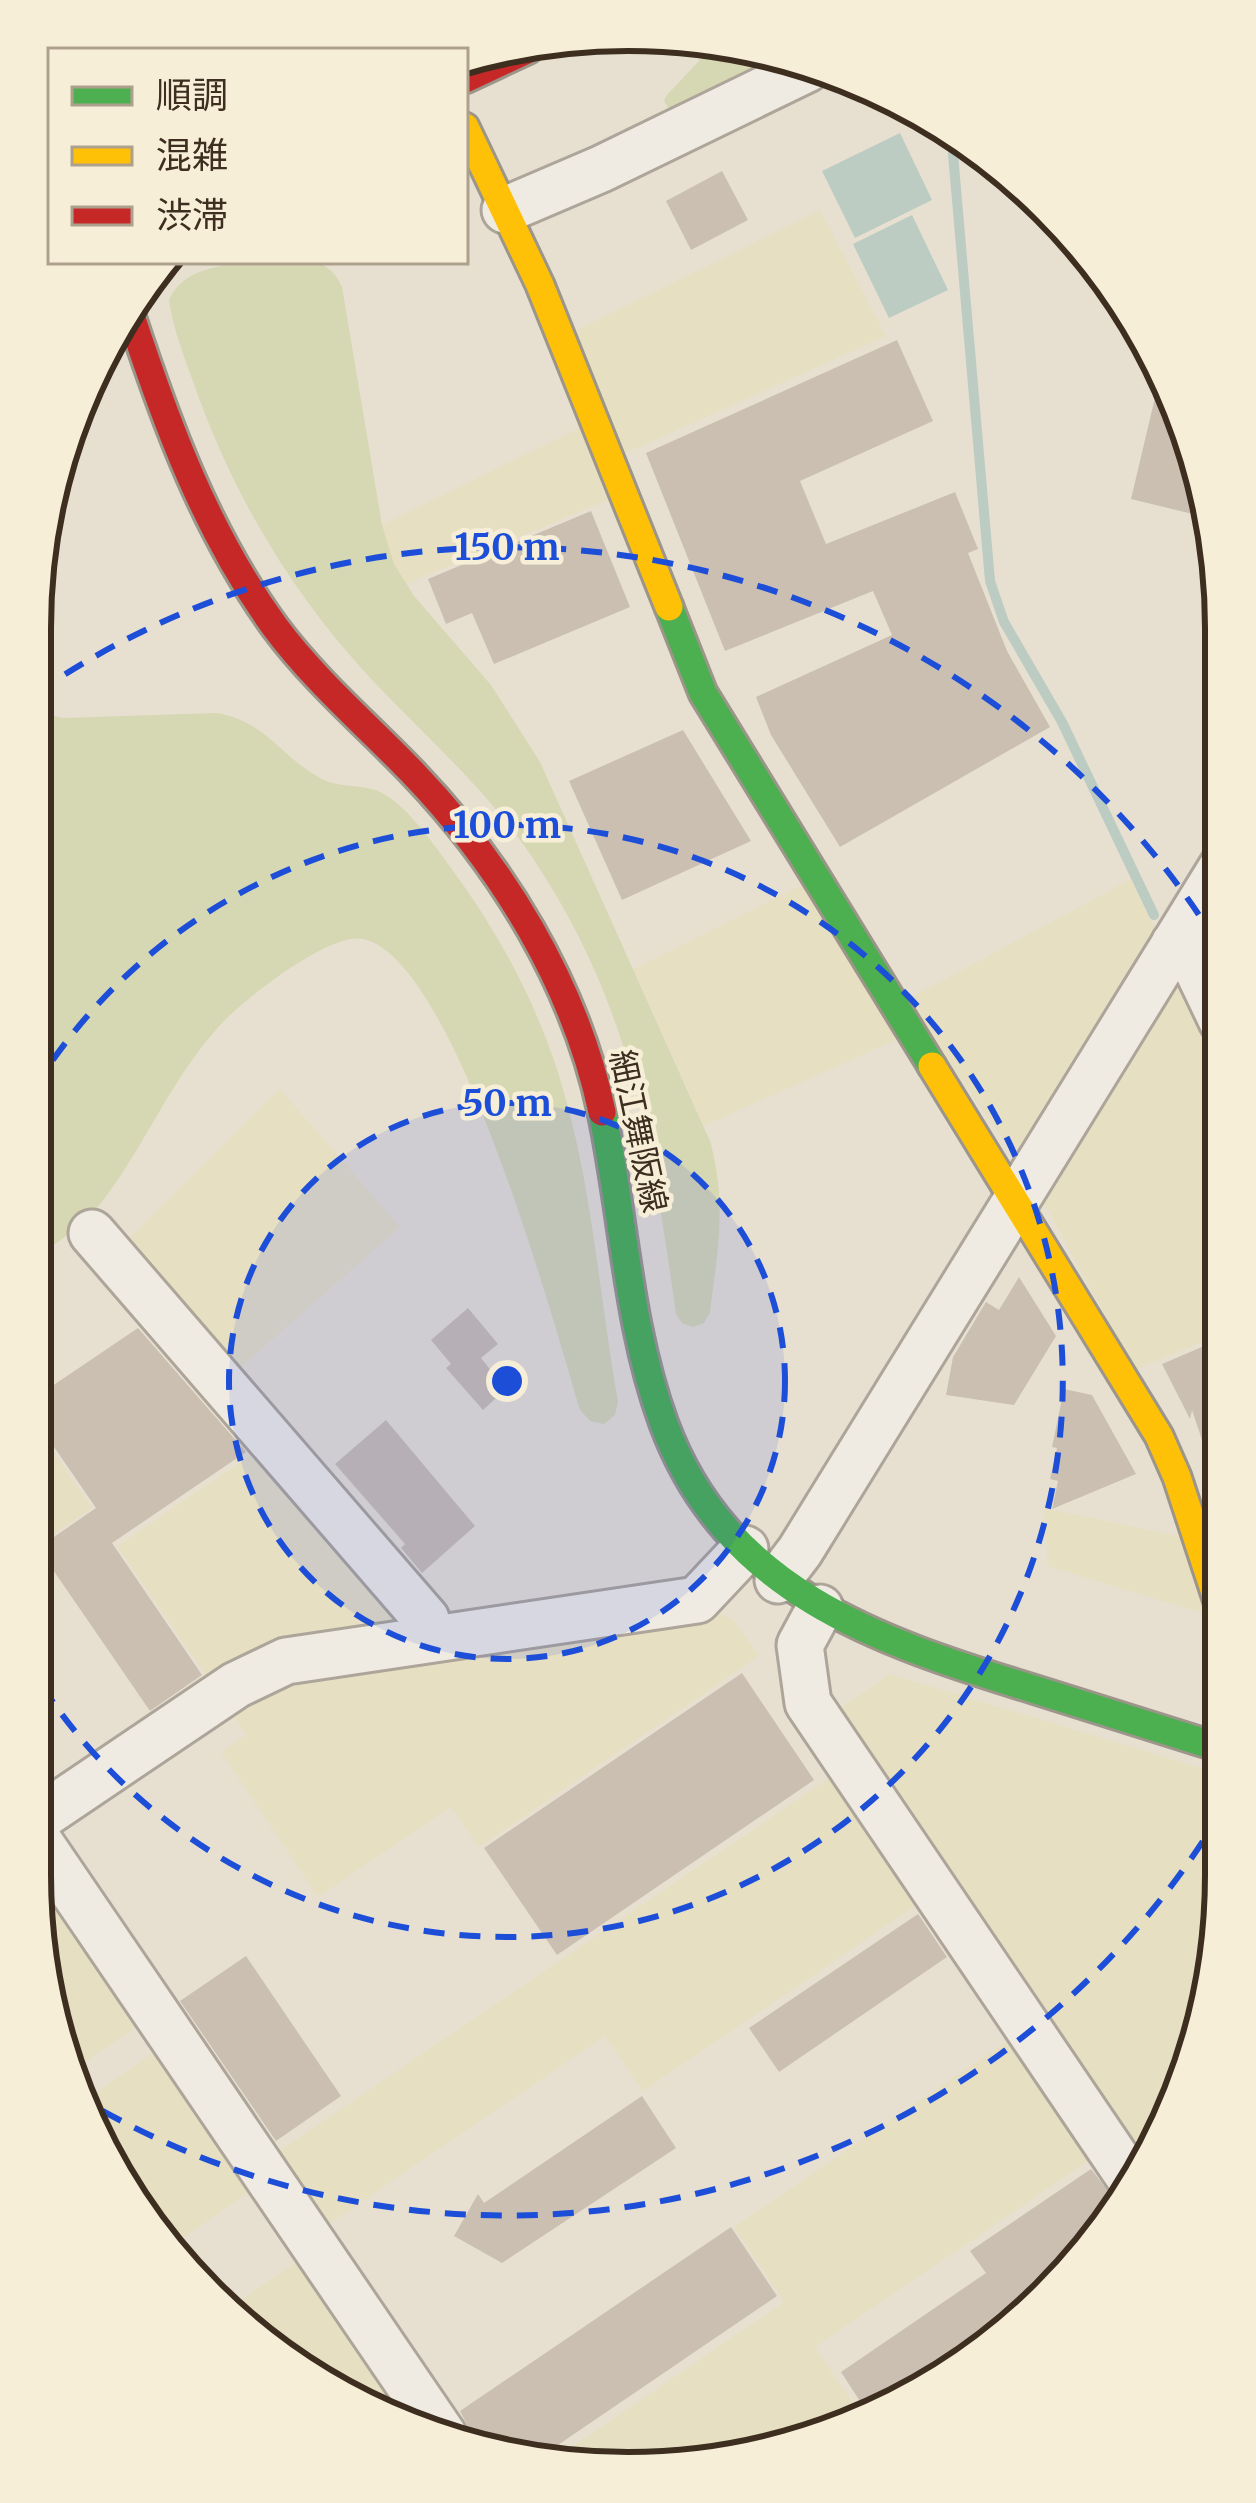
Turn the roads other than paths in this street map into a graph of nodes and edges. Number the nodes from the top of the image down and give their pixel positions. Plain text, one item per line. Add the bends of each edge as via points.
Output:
1 (793, 76) edge
2 (468, 133) edge
3 (499, 198) junction
4 (135, 328) edge
5 (1205, 894) edge
6 (1174, 944) junction
7 (1205, 985) edge
8 (1015, 1202) junction
9 (92, 1233) dead end
10 (745, 1550) junction
11 (1205, 1562) edge
12 (778, 1580) junction
13 (820, 1608) junction
14 (429, 1638) junction
15 (1205, 1743) edge
16 (51, 1812) edge
17 (51, 1857) edge
18 (1124, 2170) edge
19 (431, 2417) edge

1 - 3 street via 601,169
2 - 3 main road
3 - 8 main road via 704,693
4 - 10 main road, 細江舞阪線 via 171,438 246,584 311,671 465,832 556,977 610,1139 662,1424 707,1506
5 - 6 street
6 - 7 street via 1190,954
6 - 8 street
8 - 11 main road via 1170,1456
8 - 12 street
9 - 14 street via 426,1619
10 - 12 main road, 細江舞阪線
10 - 14 street via 697,1600
12 - 13 main road, 細江舞阪線
13 - 15 main road, 細江舞阪線 via 926,1656
13 - 18 street via 800,1645 808,1703
14 - 16 street via 312,1654 260,1671
17 - 19 street

